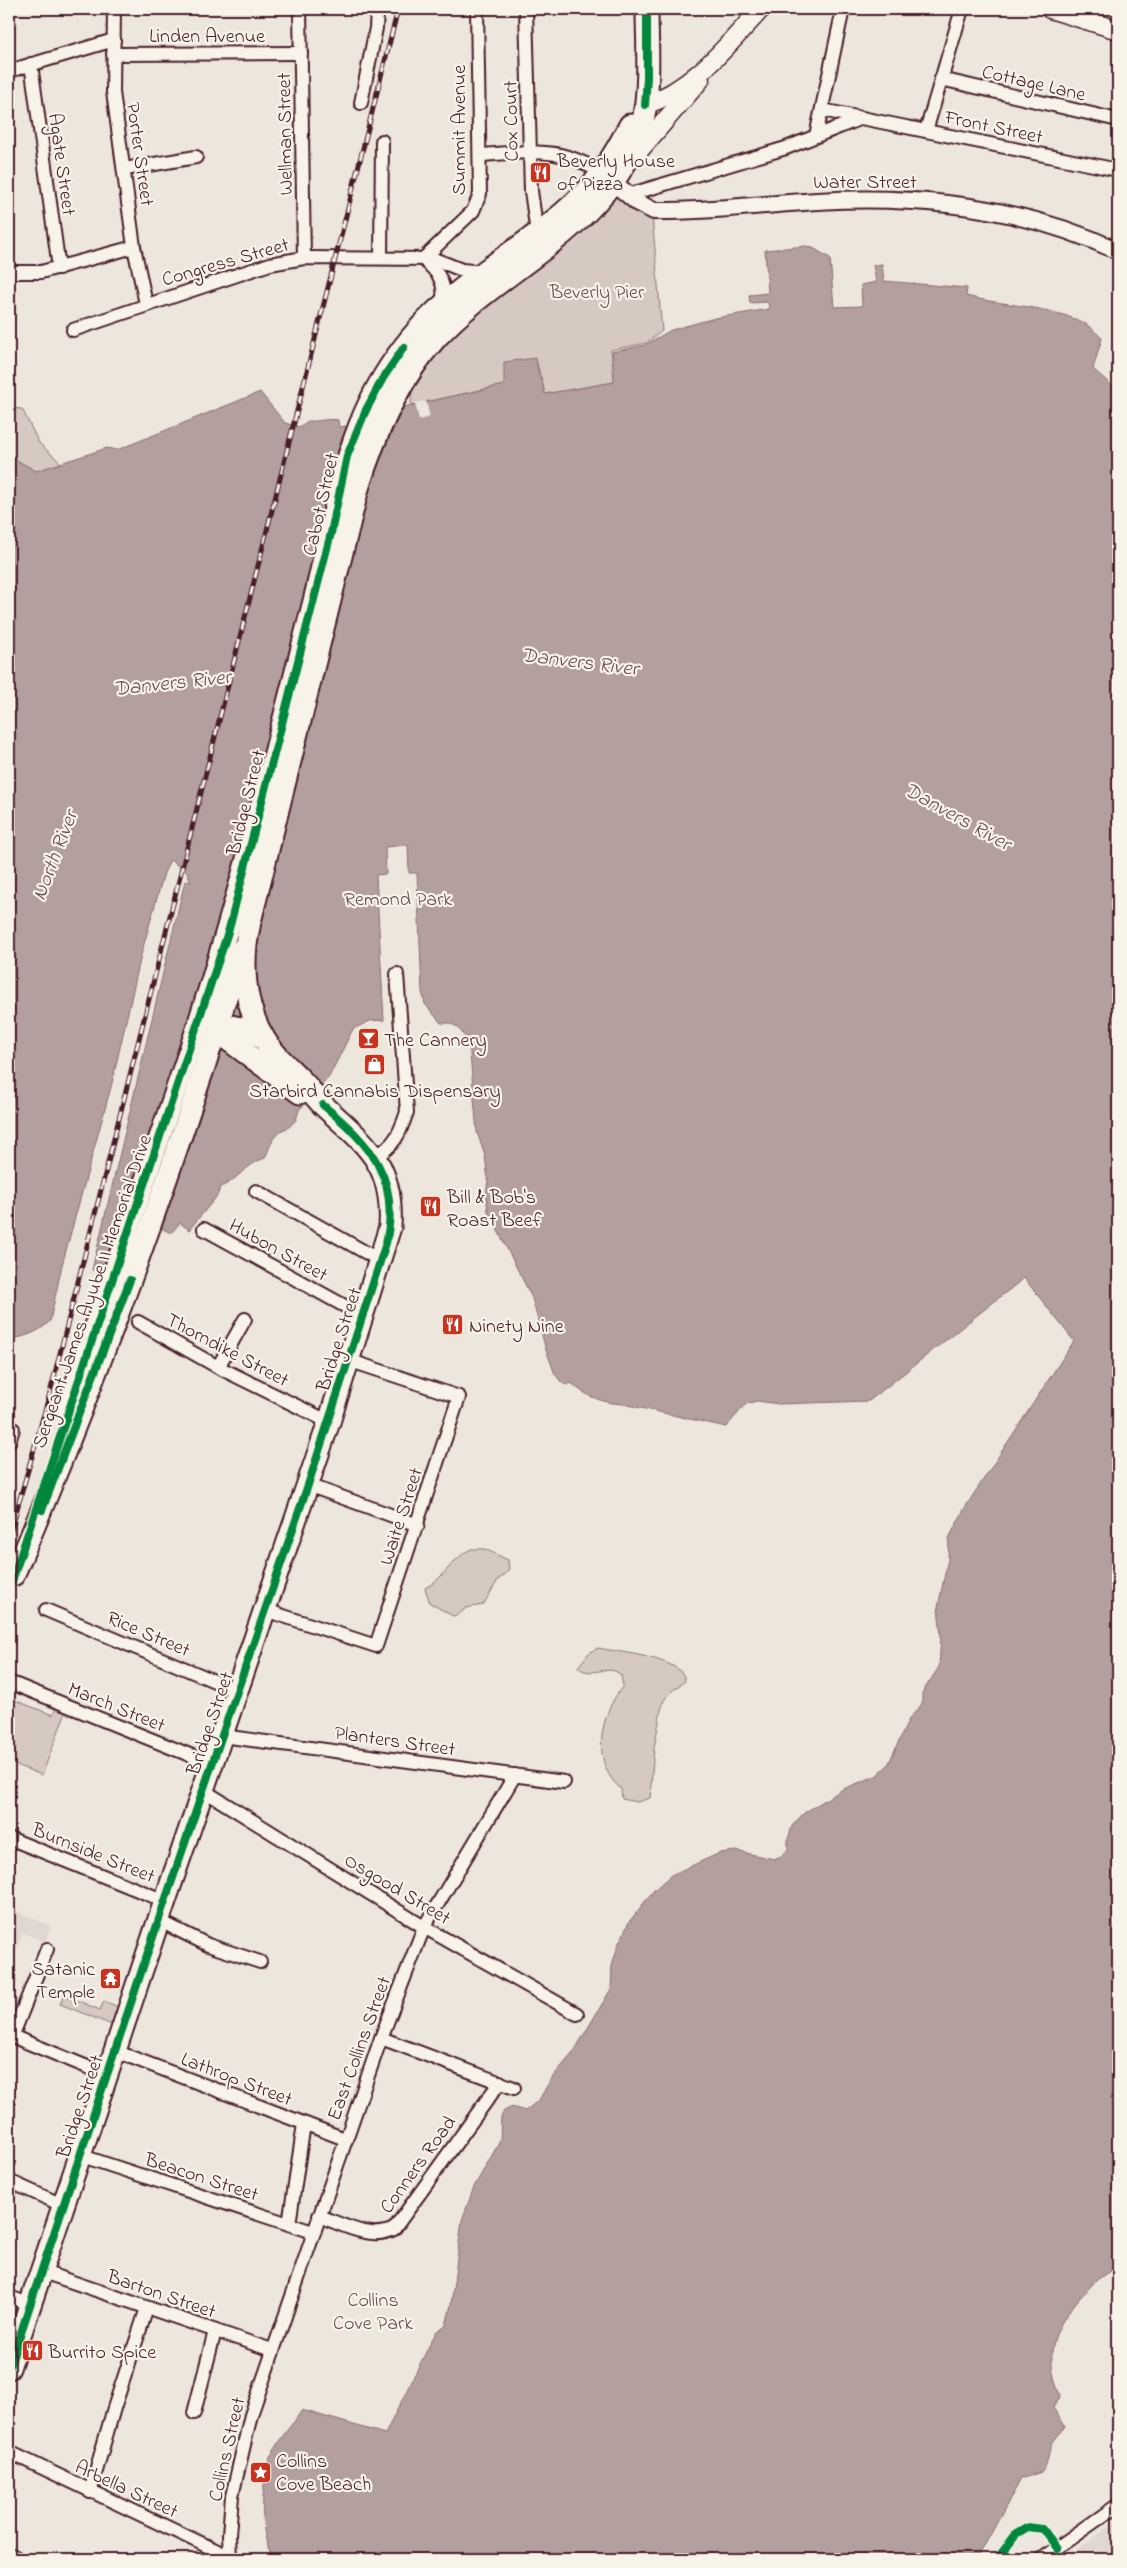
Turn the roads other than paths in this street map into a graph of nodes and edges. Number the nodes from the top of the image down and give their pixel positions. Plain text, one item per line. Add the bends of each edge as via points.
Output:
1 (114, 9) edge
2 (300, 9) edge
3 (377, 9) edge
4 (477, 9) edge
5 (526, 9) edge
6 (646, 9) edge
7 (761, 9) edge
8 (842, 9) edge
9 (962, 9) edge
10 (1050, 9) edge
11 (1118, 30) edge
12 (114, 40) junction
13 (301, 53) junction
14 (113, 54) junction
15 (31, 64) junction
16 (708, 66) junction
17 (9, 71) edge
18 (941, 79) junction
19 (361, 103) dead end
20 (645, 104) junction
21 (822, 110) junction
22 (862, 118) junction
23 (1118, 120) edge
24 (926, 131) junction
25 (816, 136) junction
26 (382, 141) dead end
27 (530, 152) junction
28 (480, 155) junction
29 (196, 157) dead end
30 (125, 169) junction
31 (1118, 170) edge
32 (617, 180) junction
33 (537, 233) junction
34 (134, 247) junction
35 (1118, 251) edge
36 (304, 258) junction
37 (381, 258) junction
38 (423, 259) junction
39 (59, 268) junction
40 (9, 272) edge
41 (484, 272) junction
42 (146, 304) junction
43 (442, 305) junction
44 (73, 330) dead end
45 (412, 353) junction
46 (325, 590) junction
47 (247, 935) junction
48 (397, 974) dead end
49 (212, 1023) junction
50 (266, 1041) junction
51 (323, 1105) junction
52 (374, 1157) junction
53 (256, 1191) dead end
54 (204, 1229) dead end
55 (381, 1260) junction
56 (363, 1316) junction
57 (245, 1319) dead end
58 (138, 1322) dead end
59 (348, 1360) junction
60 (218, 1367) junction
61 (329, 1422) junction
62 (14, 1428) dead end
63 (9, 1442) edge
64 (308, 1485) junction
65 (418, 1525) junction
66 (12, 1582) edge
67 (46, 1610) dead end
68 (265, 1610) junction
69 (9, 1682) edge
70 (238, 1691) junction
71 (222, 1736) junction
72 (212, 1764) junction
73 (515, 1775) junction
74 (564, 1782) dead end
75 (203, 1790) junction
76 (9, 1838) edge
77 (162, 1911) junction
78 (424, 1927) junction
79 (48, 1949) dead end
80 (260, 1962) dead end
81 (578, 2014) dead end
82 (10, 2036) edge
83 (381, 2038) junction
84 (115, 2051) junction
85 (107, 2075) junction
86 (500, 2082) junction
87 (514, 2088) dead end
88 (304, 2124) junction
89 (345, 2140) junction
90 (79, 2155) junction
91 (9, 2181) edge
92 (62, 2205) junction
93 (318, 2216) junction
94 (289, 2224) junction
95 (313, 2232) junction
96 (40, 2272) junction
97 (9, 2297) edge
98 (29, 2304) junction
99 (147, 2308) junction
100 (215, 2331) junction
101 (272, 2350) junction
102 (9, 2368) edge
103 (194, 2413) dead end
104 (9, 2452) edge
105 (90, 2492) junction
106 (1118, 2505) edge
107 (9, 2557) edge
108 (230, 2558) edge
109 (14, 2559) edge
110 (1041, 2559) edge

1 - 12 street, Porter Street
2 - 13 street, Wellman Street
3 - 19 street
4 - 28 street, Summit Avenue
5 - 27 street, Cox Court
6 - 20 highway
7 - 16 main road, Cabot Street
8 - 21 street
9 - 18 street
10 - 11 main road
12 - 14 street, Porter Street
12 - 15 street
13 - 14 street, Linden Avenue
13 - 36 street, Wellman Street
14 - 30 street, Porter Street via 113,92
15 - 17 street
15 - 39 street, Agate Street
16 - 20 main road, Cabot Street via 675,91
16 - 32 main road, Cabot Street via 689,95
18 - 23 street, Cottage Lane
18 - 24 street
20 - 32 highway via 642,127
21 - 22 street, Front Street
21 - 25 street
22 - 24 street, Front Street
22 - 25 street
24 - 31 street, Front Street
25 - 32 street via 786,148
26 - 37 street
27 - 28 street
27 - 32 street via 567,155
27 - 33 street, Cox Court via 532,205
28 - 38 street, Summit Avenue via 477,203 466,219
29 - 30 street
30 - 34 street, Porter Street
32 - 33 highway, Cabot Street via 568,209
32 - 35 street, Water Street via 645,208 654,211 858,199 944,204 1032,219 1077,233
32 - 45 highway, Cabot Street via 574,226
33 - 41 highway, Cabot Street
34 - 39 street
34 - 42 street, Porter Street
36 - 37 street, Congress Street
36 - 42 street, Congress Street via 270,264
37 - 38 street, Congress Street
38 - 41 street, Congress Street via 443,261 462,270
38 - 43 street via 436,270 444,284
39 - 40 street via 41,272
41 - 43 highway, Cabot Street
42 - 44 street, Congress Street
43 - 45 highway, Cabot Street
45 - 46 highway, Cabot Street via 380,384 350,447
46 - 47 highway, Bridge Street
46 - 49 highway, Bridge Street via 237,900
47 - 49 main road, Sergeant James Ayube II Memorial Drive
47 - 50 highway, Bridge Street via 244,956 246,989
48 - 52 street via 407,1112 393,1144
49 - 50 main road, Bridge Street via 243,1028
49 - 51 highway, Bridge Street via 294,1089
49 - 66 main road, Sergeant James Ayube II Memorial Drive via 121,1277 53,1483
50 - 51 highway, Bridge Street
51 - 52 highway, Bridge Street via 359,1136
52 - 55 highway, Bridge Street via 386,1180 391,1211
53 - 55 street
54 - 56 street, Hubon Street
55 - 56 highway, Bridge Street
56 - 59 highway, Bridge Street
57 - 60 street
58 - 60 street, Thorndike Street
59 - 61 highway, Bridge Street
59 - 65 street, Waite Street via 459,1397
60 - 61 street, Thorndike Street
61 - 64 highway, Bridge Street
62 - 63 street
64 - 65 street
64 - 68 highway, Bridge Street
65 - 68 street, Waite Street via 376,1646
67 - 70 street, Rice Street
68 - 70 highway, Bridge Street
69 - 72 street, March Street
70 - 71 highway, Bridge Street
71 - 72 highway, Bridge Street
71 - 73 street, Planters Street
72 - 75 highway, Bridge Street
73 - 74 street, Planters Street
73 - 78 street, East Collins Street
75 - 77 highway, Bridge Street
75 - 78 street, Osgood Street
76 - 77 street, Burnside Street
77 - 80 street, Burnside Street via 208,1945
77 - 84 highway, Bridge Street
78 - 81 street, Osgood Street
78 - 83 street, East Collins Street
79 - 82 street
82 - 85 street
83 - 86 street
83 - 89 street, East Collins Street
84 - 85 highway, Bridge Street
84 - 88 street, Lathrop Street
85 - 90 highway, Bridge Street
86 - 87 street
86 - 93 street, Conners Road via 394,2229 386,2233 362,2232
88 - 89 street, Lathrop Street
88 - 94 street
89 - 93 street, East Collins Street
90 - 92 highway, Bridge Street
90 - 94 street, Beacon Street
91 - 92 street
92 - 96 highway, Bridge Street
93 - 95 street, East Collins Street
94 - 95 street, Beacon Street
95 - 101 street, East Collins Street
96 - 98 highway, Bridge Street
96 - 99 street, Barton Street
97 - 98 street
98 - 102 highway, Bridge Street
99 - 100 street, Barton Street
99 - 105 street
100 - 101 street, Barton Street
100 - 103 street
101 - 108 street, Collins Street via 236,2477 230,2517
104 - 105 street, Arbella Street
105 - 108 street, Arbella Street
106 - 110 street
107 - 109 main road

